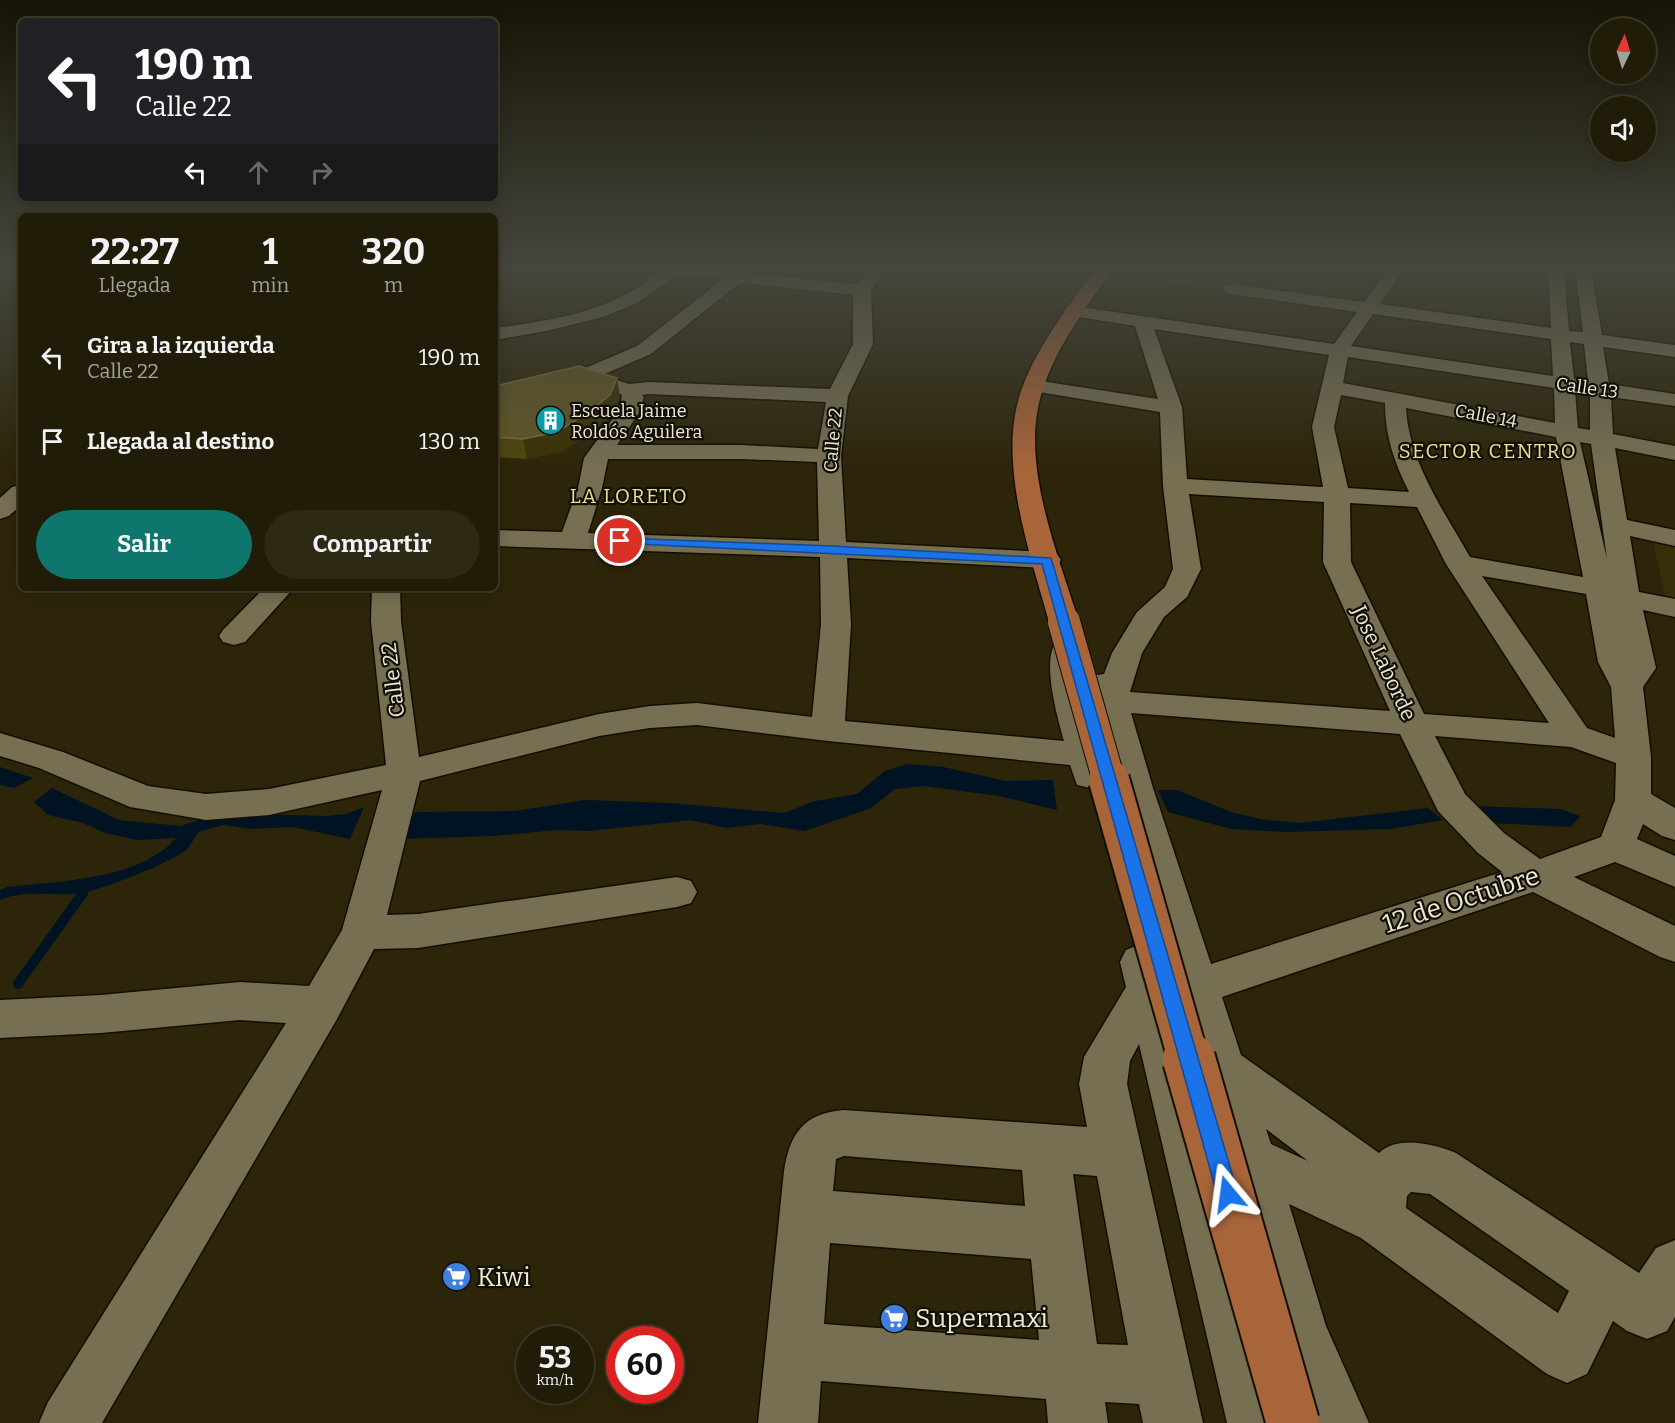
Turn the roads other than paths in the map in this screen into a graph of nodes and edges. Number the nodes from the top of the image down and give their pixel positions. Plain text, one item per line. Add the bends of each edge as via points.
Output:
1 (662, 336) edge
2 (863, 336) edge
3 (1056, 336) edge
4 (1148, 336) edge
5 (1248, 336) edge
6 (1350, 336) edge
7 (1561, 336) edge
8 (1564, 336) edge
9 (1593, 336) edge
10 (1594, 341) junction
11 (1340, 349) junction
12 (1675, 351) edge
13 (583, 376) junction
14 (1564, 384) junction
15 (1034, 386) junction
16 (1332, 387) junction
17 (628, 390) junction
18 (1600, 390) junction
19 (837, 396) junction
20 (498, 397) edge
21 (1395, 399) junction
22 (1675, 400) edge
23 (1172, 407) junction
24 (1567, 433) junction
25 (1602, 439) junction
26 (600, 452) junction
27 (1675, 453) edge
28 (829, 456) junction
29 (1175, 486) junction
30 (1337, 494) junction
31 (18, 495) edge
32 (1426, 500) junction
33 (0, 511) edge
34 (18, 516) edge
35 (0, 520) edge
36 (1616, 525) junction
37 (498, 538) edge
38 (1675, 538) edge
39 (573, 539) junction
40 (832, 549) junction
41 (1047, 560) junction
42 (1460, 564) junction
43 (277, 591) edge
44 (386, 591) edge
45 (1613, 593) junction
46 (1675, 608) edge
47 (1064, 622) junction
48 (234, 636) dead end
49 (1111, 701) junction
50 (1412, 724) junction
51 (828, 730) junction
52 (1575, 736) junction
53 (0, 744) edge
54 (1634, 757) junction
55 (404, 773) junction
56 (1111, 791) junction
57 (1632, 800) junction
58 (1675, 826) edge
59 (1616, 846) junction
60 (1675, 872) edge
61 (1536, 876) junction
62 (677, 892) dead end
63 (362, 933) junction
64 (1675, 945) edge
65 (1198, 987) junction
66 (1148, 989) junction
67 (321, 1006) junction
68 (0, 1019) edge
69 (1222, 1069) junction
70 (1044, 1147) junction
71 (1117, 1153) junction
72 (1251, 1160) junction
73 (1381, 1203) junction
74 (806, 1215) junction
75 (1056, 1235) junction
76 (1675, 1267) edge
77 (1603, 1283) junction
78 (1233, 1325) junction
79 (794, 1350) junction
80 (1075, 1398) edge
81 (1168, 1400) edge
82 (69, 1423) edge
83 (788, 1423) edge
84 (1257, 1423) edge
85 (1293, 1423) edge
86 (1315, 1423) edge
87 (1339, 1423) edge

1 - 13 street via 644,350
2 - 19 street, Calle 22 via 863,344
3 - 15 main road
4 - 23 street
5 - 11 street, Calle 13
6 - 11 street, Jose Laborde
7 - 14 street
8 - 10 street
9 - 10 street
10 - 12 street
10 - 18 street
11 - 14 street, Calle 13
11 - 16 street, Jose Laborde
13 - 17 street
13 - 20 street
14 - 18 street, Calle 13
14 - 24 street
15 - 23 street
15 - 41 main road via 1027,410 1026,452 1031,499
16 - 21 street, Calle 14
16 - 30 street, Jose Laborde via 1323,427
17 - 19 street
17 - 26 street via 633,397 628,412
18 - 22 street, Calle 13
18 - 25 street
19 - 28 street, Calle 22
21 - 24 street, Calle 14
21 - 32 street via 1396,428 1410,470
23 - 29 street
24 - 25 street, Calle 14
24 - 45 street
25 - 27 street, Calle 14
25 - 36 street
26 - 28 street
26 - 39 street
28 - 40 street, Calle 22
29 - 30 street
29 - 49 street via 1187,569 1177,591 1152,612 1127,653
30 - 32 street
30 - 50 street, Jose Laborde via 1337,562
31 - 33 street
32 - 42 street
34 - 35 street
36 - 38 street
36 - 45 street
37 - 39 street
39 - 40 street
40 - 41 street
40 - 51 street, Calle 22 via 836,624
41 - 47 main road
42 - 45 street
42 - 52 street
43 - 48 street
44 - 55 street, Calle 22
45 - 46 street
45 - 54 street via 1641,668 1628,687
47 - 49 street
47 - 56 street via 1068,698
47 - 85 main road, bridge
49 - 50 street
49 - 56 street
50 - 52 street
50 - 61 street, Jose Laborde via 1451,802 1491,843
51 - 55 street via 698,714 650,717 599,725
51 - 56 street
52 - 54 street
53 - 55 street via 51,760 143,798 206,807 269,801
54 - 57 street
55 - 63 street
56 - 65 street
56 - 66 street
57 - 58 street
57 - 59 street
59 - 60 street
59 - 61 street, 12 de Octubre
61 - 64 street, Jose Laborde
61 - 65 street, 12 de Octubre
62 - 63 street via 418,931
63 - 67 street
65 - 66 street, 12 de Octubre
65 - 69 street
66 - 71 street via 1107,1057 1103,1084
66 - 78 street
67 - 68 street via 240,1001
67 - 82 street
69 - 72 street
69 - 73 street
70 - 71 street
70 - 74 street via 831,1134 819,1140 811,1154
70 - 75 street
71 - 81 street
72 - 73 street
72 - 87 street via 1299,1332
73 - 77 street via 1400,1167 1438,1170
73 - 77 street via 1567,1354
74 - 75 street
74 - 79 street
75 - 80 street
76 - 77 street via 1647,1311
78 - 84 street
78 - 86 street via 1270,1380
79 - 80 street
79 - 83 street
80 - 81 street

